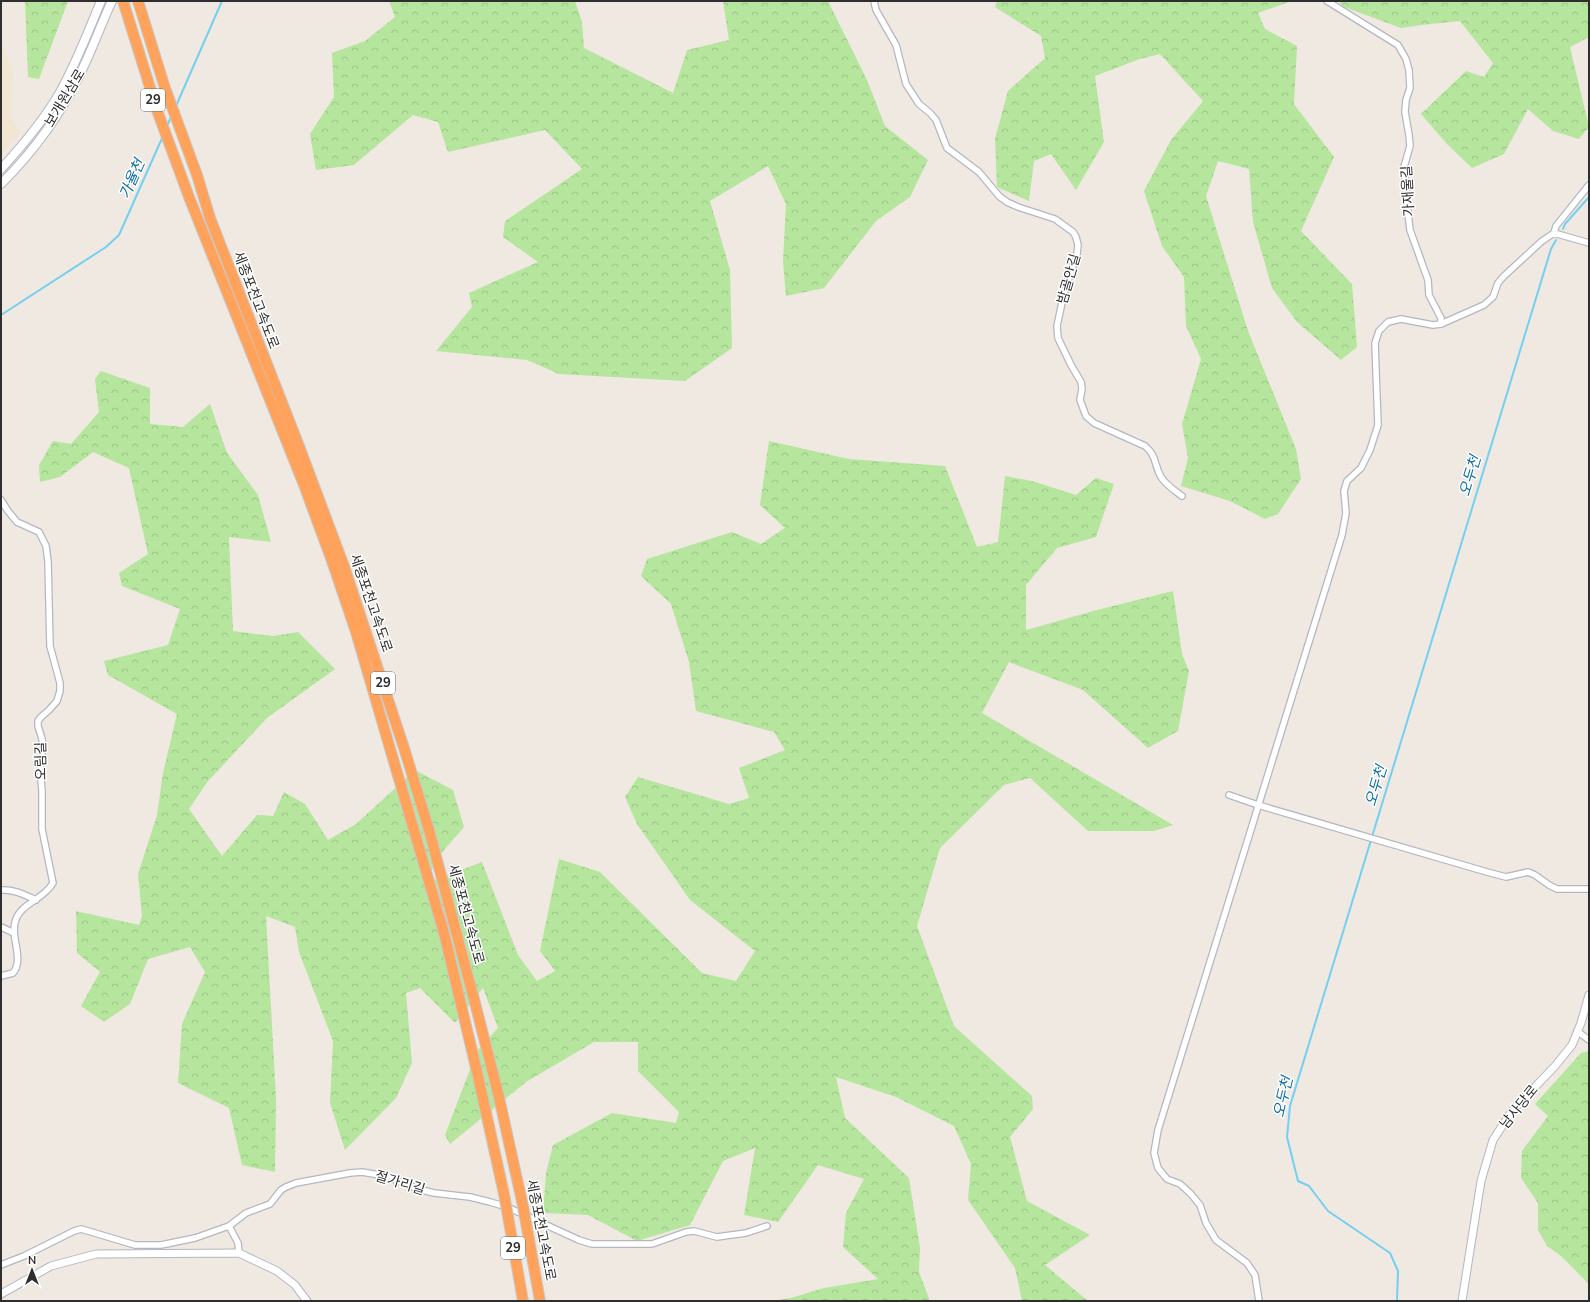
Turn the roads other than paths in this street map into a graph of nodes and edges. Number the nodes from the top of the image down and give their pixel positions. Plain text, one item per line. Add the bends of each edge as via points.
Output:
1 (102, 1) edge
2 (112, 1) edge
3 (123, 1) edge
4 (138, 1) edge
5 (874, 1) edge
6 (1327, 1) edge
7 (1, 169) edge
8 (1, 184) edge
9 (1589, 185) edge
10 (1554, 232) junction
11 (1589, 243) edge
12 (1441, 324) junction
13 (1182, 496) dead end
14 (1, 500) edge
15 (1229, 795) dead end
16 (1258, 805) junction
17 (1, 890) edge
18 (1589, 890) edge
19 (36, 900) junction
20 (1, 928) edge
21 (14, 933) junction
22 (1, 976) edge
23 (1589, 995) edge
24 (1577, 1031) junction
25 (1589, 1040) edge
26 (229, 1226) junction
27 (767, 1226) dead end
28 (239, 1253) junction
29 (1, 1265) edge
30 (1, 1294) edge
31 (307, 1301) edge
32 (522, 1301) edge
33 (540, 1301) edge
34 (1259, 1301) edge
35 (1462, 1301) edge

1 - 7 main road, 보개원삼로 via 60,93 35,130
2 - 8 main road, 보개원삼로 via 70,94 43,134
3 - 32 highway, 세종포천고속도로 / 29, bridge via 158,113 189,197 304,485 356,632 444,933 504,1194
4 - 33 highway, 세종포천고속도로 / 29, bridge via 210,218 300,446 341,558 404,748 431,837 498,1093 523,1206
5 - 13 street, 밤골안길 via 878,14 896,45 906,84 919,104 936,120 946,148 979,172 1007,202 1055,219 1073,232 1078,254 1064,294 1057,326 1060,343 1080,382 1082,408 1094,423 1150,450 1166,484
6 - 12 street, 가재울길 via 1398,45 1406,59 1410,88 1405,112 1410,146 1404,167 1410,230 1428,280 1429,295 1441,318
9 - 10 street
10 - 11 street
10 - 12 street via 1504,276 1498,283 1493,297 1484,305
12 - 16 street via 1433,326 1401,319 1388,322 1379,331 1375,343 1378,425 1361,468 1347,481 1344,491 1346,513 1342,535
14 - 19 street, 오림길 via 17,522 39,532 46,546 50,646 60,683 57,701 38,721 43,746 40,769 42,829 53,883 50,889
15 - 16 street
16 - 18 street via 1506,877 1528,872 1557,889
16 - 34 street via 1158,1130 1154,1152 1158,1168 1167,1179 1180,1184 1200,1205 1206,1223 1216,1240 1246,1263 1255,1275
17 - 19 street via 8,889
19 - 21 street, 오림길 via 18,914
20 - 21 street
21 - 22 street, 오림길 via 18,962 16,969 13,973
23 - 24 street, 남사당로
24 - 25 street
24 - 35 street, 남사당로 via 1572,1045 1512,1111 1493,1140 1481,1181
26 - 27 street, 절가리길 via 246,1213 270,1204 286,1187 311,1179 362,1172 385,1176 434,1193 470,1197 507,1207 592,1244 652,1244 686,1232 717,1237 746,1233
26 - 28 street via 238,1243
26 - 29 street, 절가리길 via 195,1238 147,1245 135,1245 81,1229
28 - 30 street via 96,1254 51,1266
28 - 31 street via 277,1271 294,1285

